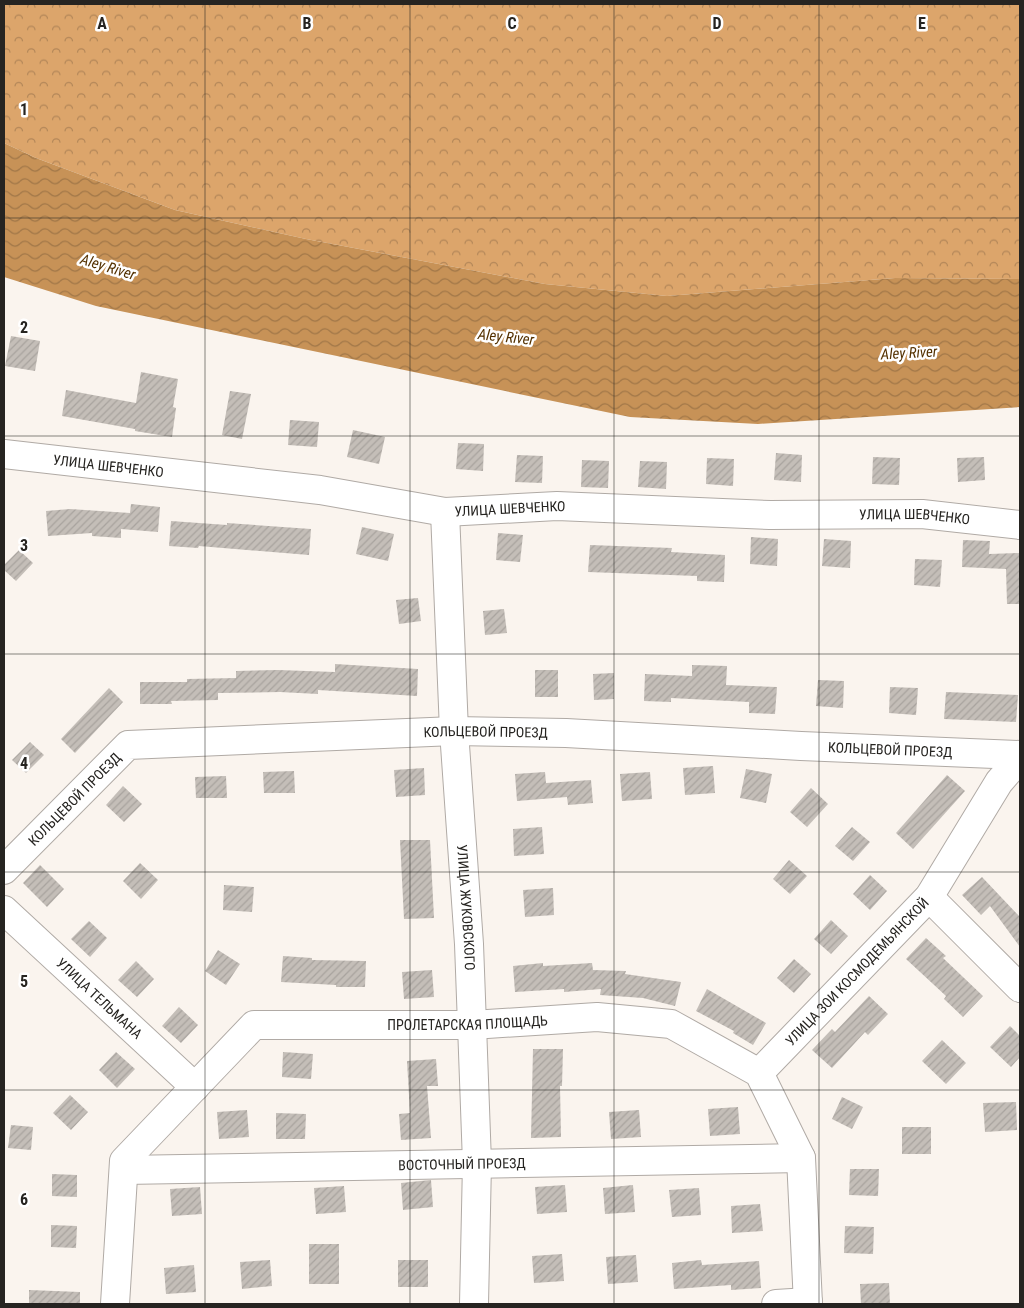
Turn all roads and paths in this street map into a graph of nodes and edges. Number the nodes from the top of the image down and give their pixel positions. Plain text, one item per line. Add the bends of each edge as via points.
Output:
1 (4, 454) edge
2 (445, 512) junction
3 (1020, 525) edge
4 (454, 731) junction
5 (1020, 756) edge
6 (4, 870) edge
7 (929, 897) junction
8 (4, 910) edge
9 (1020, 988) edge
10 (472, 1025) junction
11 (759, 1072) junction
12 (195, 1086) junction
13 (800, 1158) junction
14 (477, 1163) junction
15 (124, 1170) junction
16 (808, 1303) edge
17 (115, 1304) edge
18 (474, 1304) edge
19 (776, 1304) edge

1 - 2 street, УЛИЦА ШЕВЧЕНКО via 320,490
2 - 3 street, УЛИЦА ШЕВЧЕНКО via 557,506 770,515 922,514
2 - 4 street, УЛИЦА ЖУКОВСКОГО
4 - 5 street, КОЛЬЦЕВОЙ ПРОЕЗД via 566,733
4 - 6 street, КОЛЬЦЕВОЙ ПРОЕЗД via 128,744
4 - 10 street, УЛИЦА ЖУКОВСКОГО
5 - 7 street, КОЛЬЦЕВОЙ ПРОЕЗД via 999,782
7 - 9 street, УЛИЦА ЗОИ КОСМОДЕМЬЯНСКОЙ
7 - 11 street, УЛИЦА ЗОИ КОСМОДЕМЬЯНСКОЙ
8 - 12 street, УЛИЦА ТЕЛЬМАНА
10 - 11 street, ПРОЛЕТАРСКАЯ ПЛОЩАДЬ via 597,1016 671,1024
10 - 12 street, ПРОЛЕТАРСКАЯ ПЛОЩАДЬ via 254,1025
10 - 14 street, УЛИЦА ЖУКОВСКОГО
11 - 13 street
12 - 15 street, ПРОЛЕТАРСКАЯ ПЛОЩАДЬ via 124,1160
13 - 14 street, ВОСТОЧНЫЙ ПРОЕЗД
13 - 16 street
14 - 15 street, ВОСТОЧНЫЙ ПРОЕЗД
14 - 18 street, УЛИЦА ЖУКОВСКОГО
15 - 17 street, ПРОЛЕТАРСКАЯ ПЛОЩАДЬ
16 - 19 street

